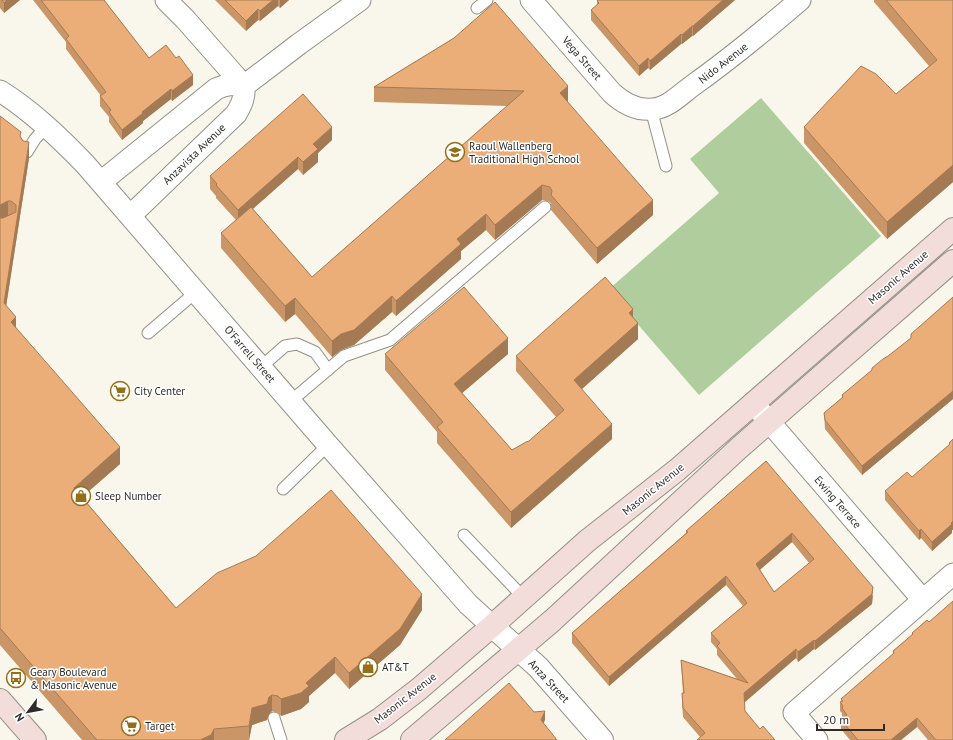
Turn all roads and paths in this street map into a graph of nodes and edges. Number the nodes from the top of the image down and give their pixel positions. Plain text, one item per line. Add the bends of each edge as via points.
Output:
1 (166, 0) edge
2 (360, 0) edge
3 (487, 0) edge
4 (531, 0) edge
5 (800, 0) edge
6 (477, 8) dead end
7 (244, 86) junction
8 (0, 91) edge
9 (645, 109) junction
10 (46, 127) junction
11 (27, 152) edge
12 (666, 166) dead end
13 (101, 182) junction
14 (545, 207) dead end
15 (130, 216) junction
16 (953, 229) edge
17 (953, 261) edge
18 (196, 292) junction
19 (148, 333) dead end
20 (261, 367) junction
21 (328, 370) junction
22 (291, 401) junction
23 (753, 403) junction
24 (769, 422) junction
25 (328, 445) junction
26 (283, 489) dead end
27 (464, 535) dead end
28 (953, 574) edge
29 (523, 597) junction
30 (923, 600) junction
31 (492, 626) junction
32 (519, 650) junction
33 (0, 700) edge
34 (274, 718) dead end
35 (35, 740) edge
36 (281, 740) edge
37 (346, 740) edge
38 (412, 740) edge
39 (602, 740) edge
40 (817, 740) edge

1 - 7 street
2 - 7 street
3 - 6 lane
4 - 9 street, Vega Street via 612,93 631,106
5 - 9 street, Nido Avenue via 754,39 662,107
7 - 13 street via 224,85 216,89
7 - 15 street, Anzavista Avenue via 245,95 236,114
8 - 10 street, O'Farrell Street
9 - 12 lane
10 - 11 lane
10 - 13 street, O'Farrell Street
13 - 15 street, O'Farrell Street
14 - 21 lane via 390,340 344,356
15 - 18 street, O'Farrell Street
16 - 23 main road, Masonic Avenue
17 - 24 main road
18 - 19 lane
18 - 20 street, O'Farrell Street
20 - 21 lane via 285,346 297,344 315,352
20 - 22 street, O'Farrell Street
21 - 22 lane
22 - 25 street, O'Farrell Street
23 - 24 street, Ewing Terrace
23 - 29 main road, Masonic Avenue via 677,470 587,541
24 - 30 street, Ewing Terrace
24 - 32 main road
25 - 26 lane
25 - 31 street, O'Farrell Street via 468,604
27 - 29 lane
28 - 30 street
29 - 31 main road, Masonic Avenue
30 - 40 street via 794,713
31 - 32 street, Anza Street
31 - 37 main road, Masonic Avenue via 400,704
32 - 38 main road
32 - 39 street, Anza Street via 538,667
33 - 35 main road
34 - 36 lane

